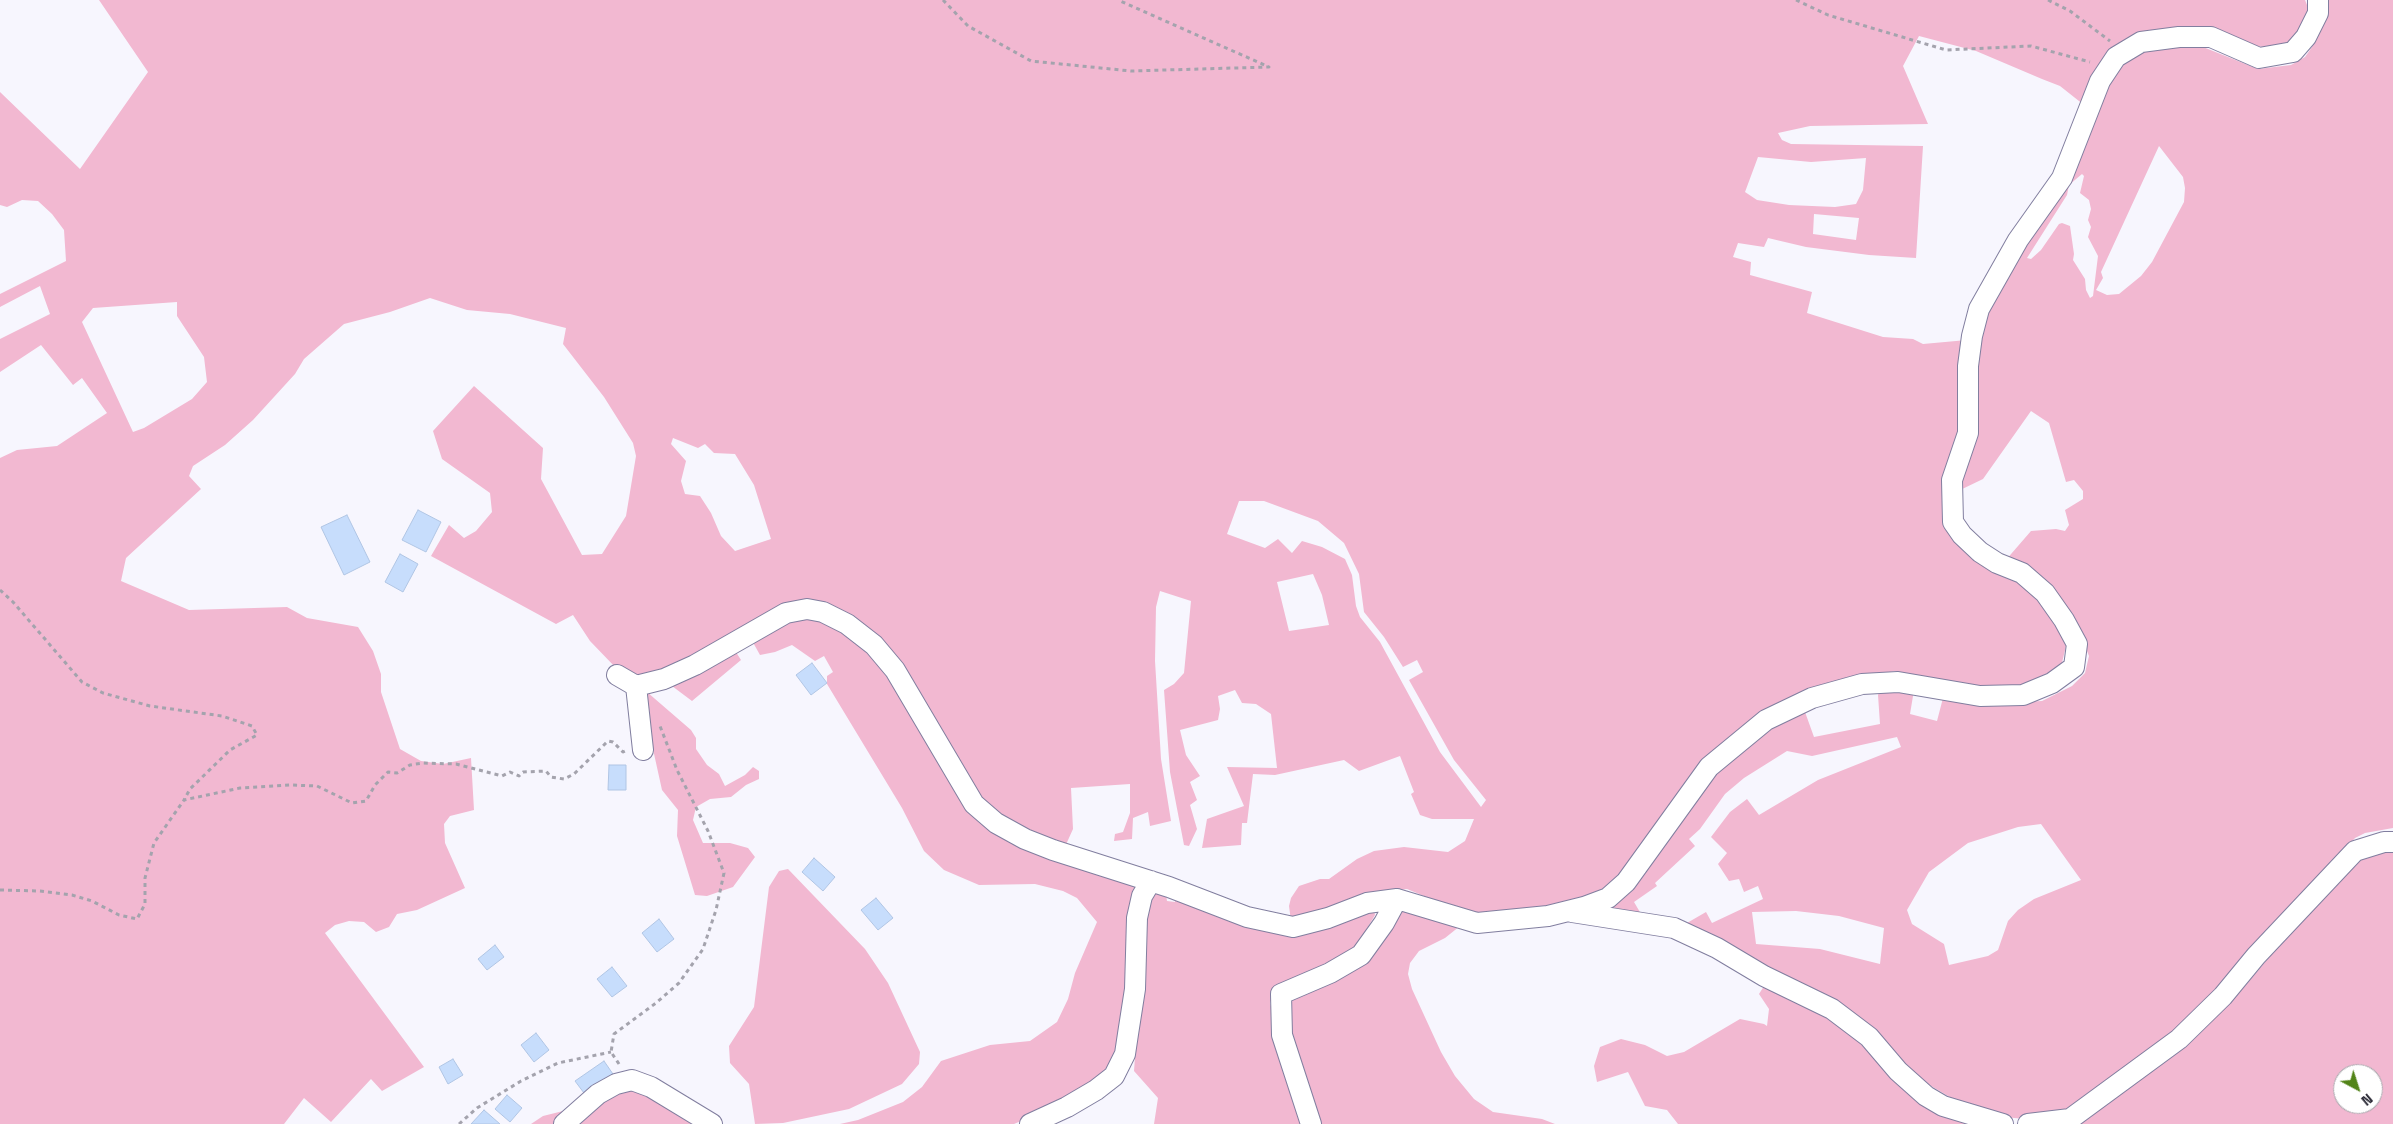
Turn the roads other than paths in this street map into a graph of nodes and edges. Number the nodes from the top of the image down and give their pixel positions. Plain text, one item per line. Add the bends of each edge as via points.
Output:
1 (2318, 0) edge
2 (617, 675) dead end
3 (636, 686) junction
4 (635, 746) road end
5 (2393, 842) edge
6 (1151, 881) junction
7 (1397, 899) junction
8 (1568, 911) junction
9 (564, 1124) edge
10 (712, 1124) edge
11 (1030, 1124) edge
12 (1311, 1124) edge
13 (2003, 1124) edge
14 (2028, 1124) edge

1 - 8 street via 2318,13 2306,37 2293,52 2259,58 2210,37 2179,37 2133,47 2116,57 2100,81 2062,178 2018,240 1979,310 1968,366 1968,433 1952,480 1953,522 1962,535 1997,564 2022,573 2045,593 2078,644 2074,667 2052,683 2024,696 1980,696 1898,682 1862,684 1812,698 1766,720 1709,767 1626,882 1608,898
2 - 3 street
3 - 4 street
3 - 6 street via 664,679 695,665 786,613 807,609 823,612 847,624 874,645 895,670 974,804 996,823 1053,850
5 - 14 street via 2355,851 2289,919 2223,996 2179,1039 2070,1119
6 - 7 street via 1247,917 1293,927 1368,903
6 - 11 street via 1142,896 1137,918 1135,989 1125,1054 1114,1076 1096,1090
7 - 8 street via 1477,923
7 - 12 street via 1361,954 1330,973 1281,994 1282,1035
8 - 13 street via 1674,928 1717,948 1764,976 1832,1008 1869,1037 1898,1071 1926,1096 1943,1106
9 - 10 street via 598,1094 632,1080 651,1087

